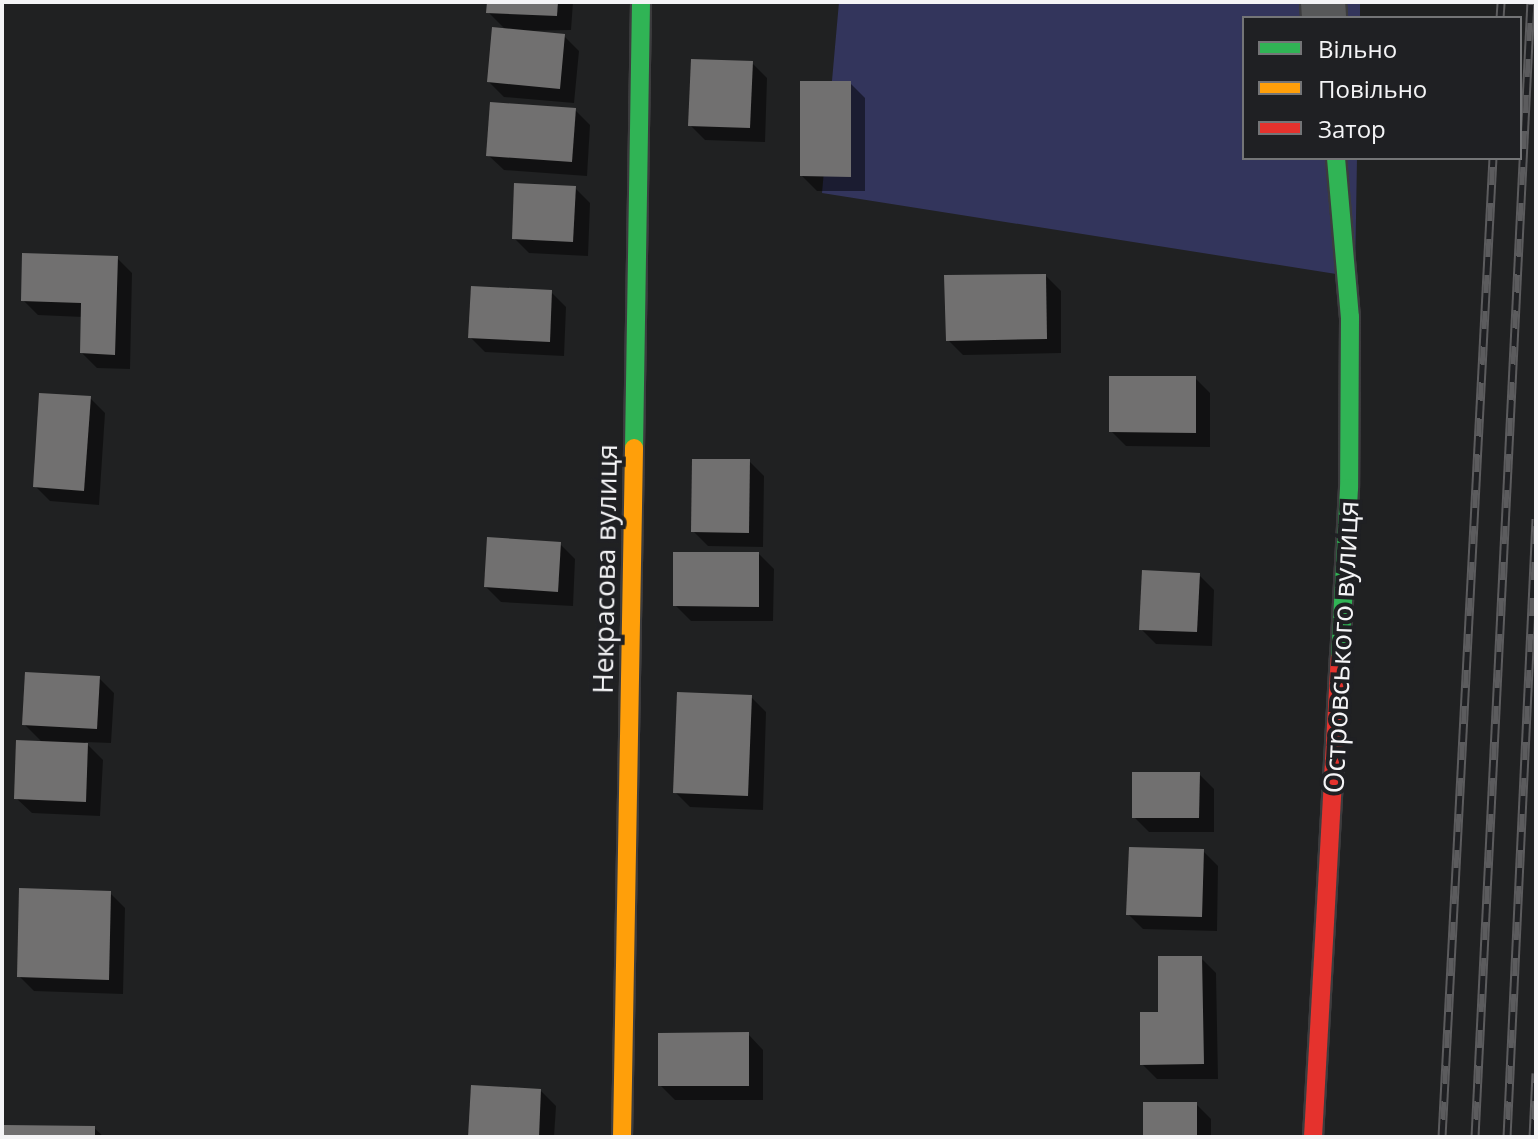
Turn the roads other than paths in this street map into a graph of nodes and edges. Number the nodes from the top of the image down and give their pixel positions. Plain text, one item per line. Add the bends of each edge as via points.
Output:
1 (641, 2) edge
2 (1336, 160) edge
3 (622, 1137) edge
4 (1313, 1137) edge

1 - 3 street, Некрасова вулиця
2 - 4 street, Островського вулиця via 1350,317 1349,488

